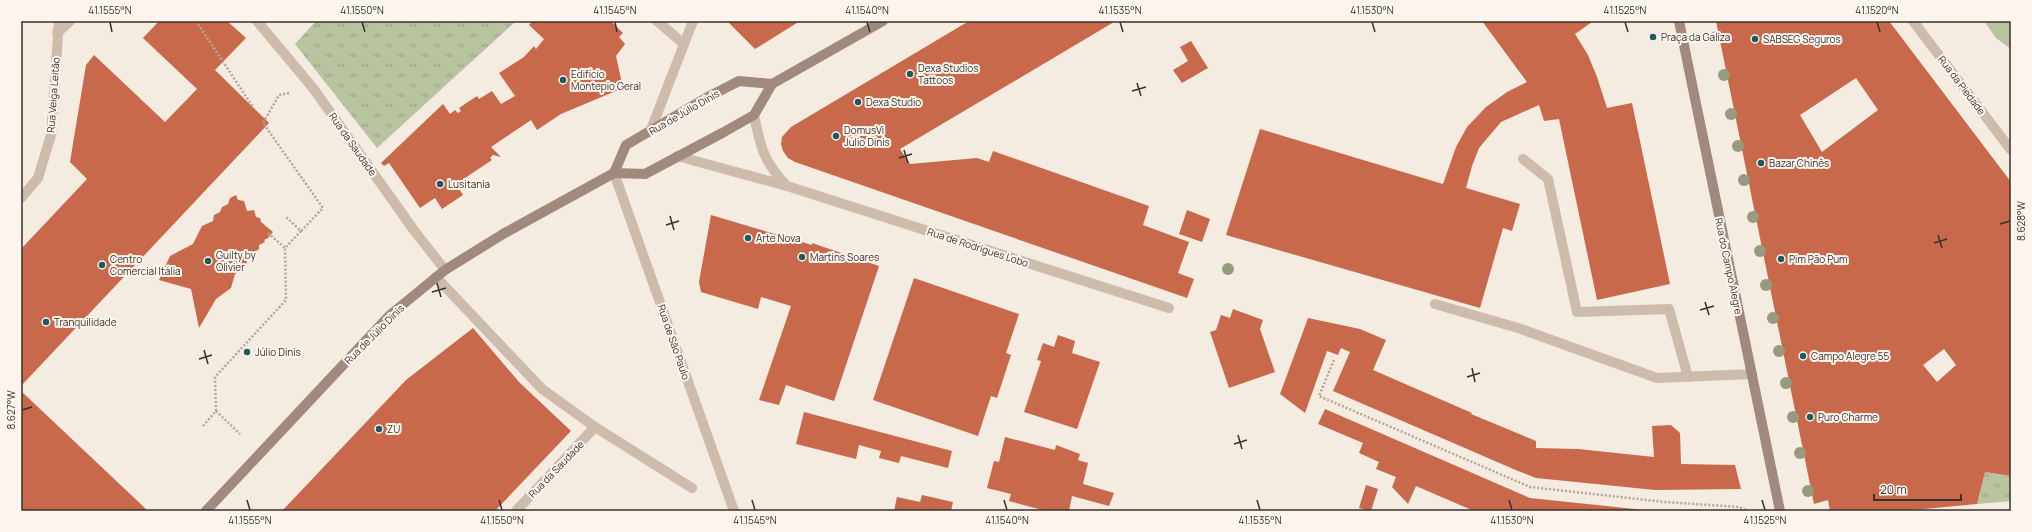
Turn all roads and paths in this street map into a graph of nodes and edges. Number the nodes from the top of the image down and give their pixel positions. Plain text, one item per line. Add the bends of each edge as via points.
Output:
1 (59, 21) edge
2 (70, 21) edge
3 (196, 21) edge
4 (257, 21) edge
5 (657, 21) edge
6 (693, 21) edge
7 (883, 21) edge
8 (1679, 21) edge
9 (1913, 21) edge
10 (57, 33) junction
11 (684, 44) junction
12 (772, 84) junction
13 (313, 88) junction
14 (253, 107) dead end
15 (754, 115) junction
16 (650, 132) junction
17 (2011, 150) edge
18 (677, 156) junction
19 (1523, 159) dead end
20 (614, 173) junction
21 (787, 186) junction
22 (22, 196) edge
23 (286, 217) dead end
24 (301, 231) junction
25 (268, 233) dead end
26 (285, 248) junction
27 (445, 270) junction
28 (436, 277) junction
29 (1435, 304) dead end
30 (1169, 308) dead end
31 (1334, 360) dead end
32 (1752, 374) junction
33 (1688, 377) junction
34 (216, 411) junction
35 (203, 426) dead end
36 (596, 427) junction
37 (240, 434) dead end
38 (692, 488) dead end
39 (206, 511) edge
40 (516, 511) edge
41 (734, 511) edge
42 (1748, 511) edge
43 (1780, 511) edge

1 - 10 street, Rua Veiga Leitão
2 - 10 street
3 - 14 path
4 - 13 street, Rua da Saudade
5 - 11 street
6 - 11 street
7 - 12 main road
8 - 32 main road, Rua do Campo Alegre
9 - 17 street, Rua da Piedade
10 - 22 street, Rua Veiga Leitão via 51,135 38,178
11 - 16 street
12 - 15 main road
12 - 16 main road, Rua de Júlio Dinis via 739,81
13 - 24 path via 279,95 263,123 323,208
13 - 27 street, Rua da Saudade
15 - 18 main road
15 - 21 street, Rua de Rodrigues Lobo via 761,147 773,172
16 - 20 main road, Rua de Júlio Dinis via 626,145
18 - 20 main road via 645,174
18 - 21 street, Rua de Rodrigues Lobo
19 - 33 street via 1548,179 1577,312 1669,309
20 - 27 main road, Rua de Júlio Dinis via 503,234
20 - 41 street, Rua de São Paulo
21 - 30 street, Rua de Rodrigues Lobo
23 - 24 path
24 - 26 path
25 - 26 path
26 - 34 path via 286,300 214,377
27 - 28 main road, Rua de Júlio Dinis
28 - 36 street via 542,389
28 - 39 main road, Rua de Júlio Dinis via 390,315
29 - 33 street via 1518,328 1657,378
31 - 42 path via 1319,396 1530,487 1665,502 1739,507
32 - 33 street
32 - 43 main road, Rua do Campo Alegre
34 - 35 path
34 - 37 path
36 - 38 street
36 - 40 street, Rua da Saudade

